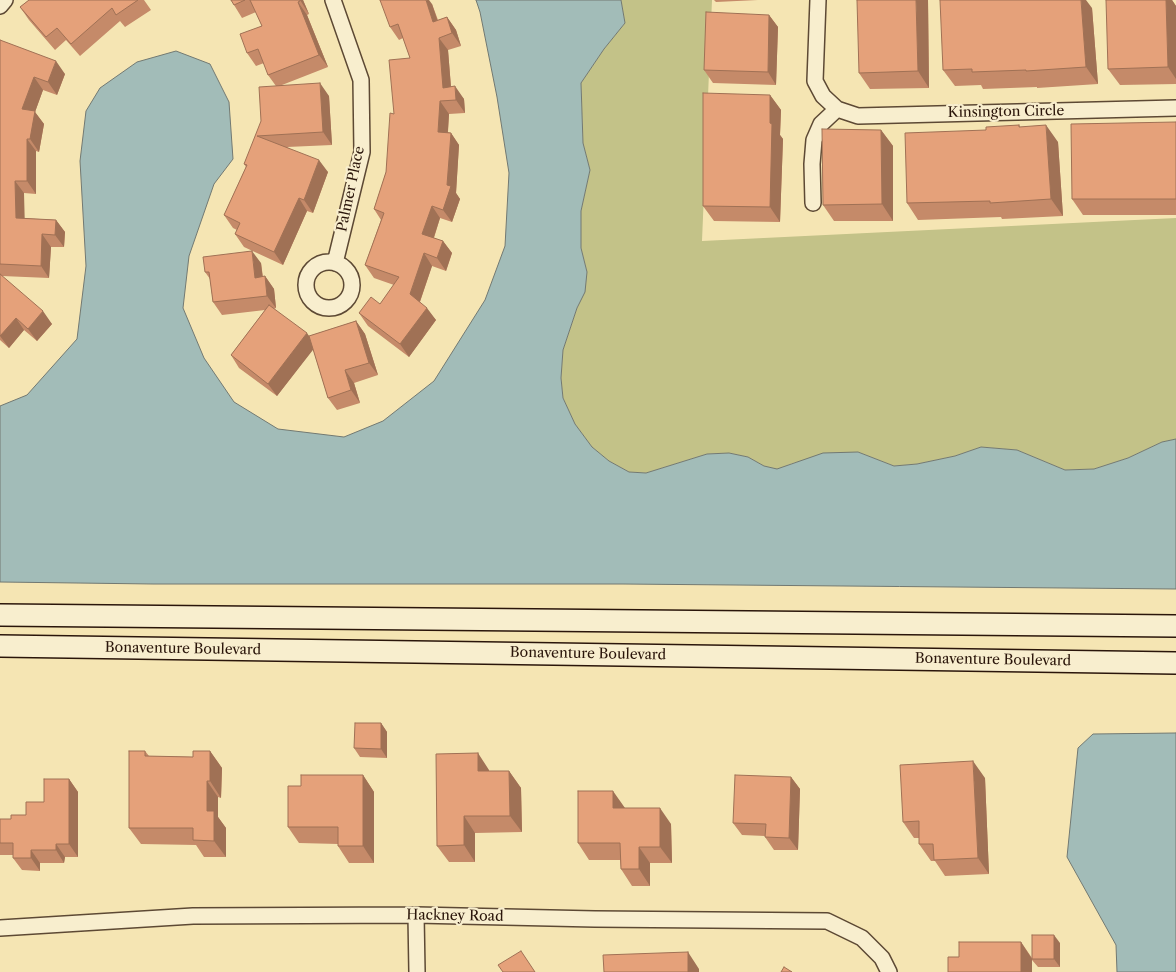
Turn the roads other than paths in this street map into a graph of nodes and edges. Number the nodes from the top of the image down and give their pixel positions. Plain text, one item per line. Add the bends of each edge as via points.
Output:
1 (5, 0) edge
2 (332, 0) edge
3 (818, 0) edge
4 (0, 6) edge
5 (1176, 108) edge
6 (837, 109) junction
7 (813, 204) dead end
8 (335, 262) dead end
9 (0, 615) edge
10 (1176, 626) edge
11 (0, 646) edge
12 (1176, 663) edge
13 (416, 915) junction
14 (0, 928) edge
15 (417, 972) edge
16 (889, 972) edge

1 - 4 street
2 - 8 street, Palmer Place via 361,80 362,152
3 - 6 street, Kinsington Circle via 815,81 822,96
5 - 6 street, Kinsington Circle via 858,116
6 - 7 street via 821,124 814,140
9 - 10 main road
11 - 12 main road, Bonaventure Boulevard
13 - 14 street, Hackney Road via 193,916
13 - 15 street
13 - 16 street, Hackney Road via 827,921 862,938 882,958

